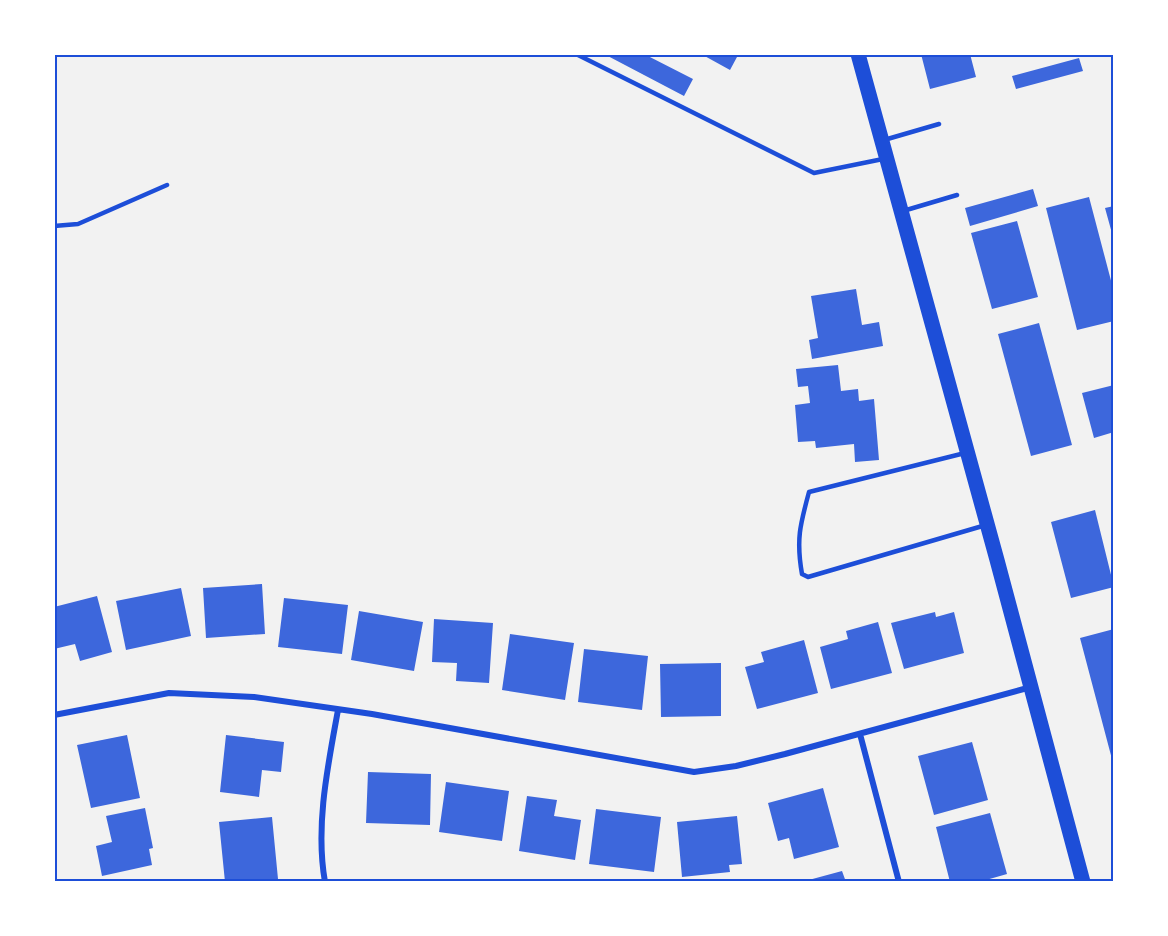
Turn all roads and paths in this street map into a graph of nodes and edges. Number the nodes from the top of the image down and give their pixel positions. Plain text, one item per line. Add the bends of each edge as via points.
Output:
1 (576, 54) edge
2 (858, 54) edge
3 (939, 124) dead end
4 (881, 141) junction
5 (886, 158) junction
6 (167, 185) dead end
7 (957, 195) dead end
8 (900, 211) junction
9 (54, 226) edge
10 (967, 452) junction
11 (987, 525) junction
12 (1032, 687) junction
13 (338, 710) junction
14 (54, 715) edge
15 (860, 734) junction
16 (326, 882) edge
17 (899, 882) edge
18 (1083, 882) edge

1 - 5 lane via 814,173
2 - 4 main road
3 - 4 lane
4 - 5 main road
5 - 8 main road
6 - 9 lane via 78,224
7 - 8 lane
8 - 10 main road
10 - 11 main road
10 - 11 lane via 809,492 800,522 798,549 802,574 808,577
11 - 12 main road
12 - 15 street
12 - 18 main road
13 - 14 street via 254,697 169,693
13 - 15 street via 694,772 736,766
13 - 16 street via 321,844
15 - 17 street

